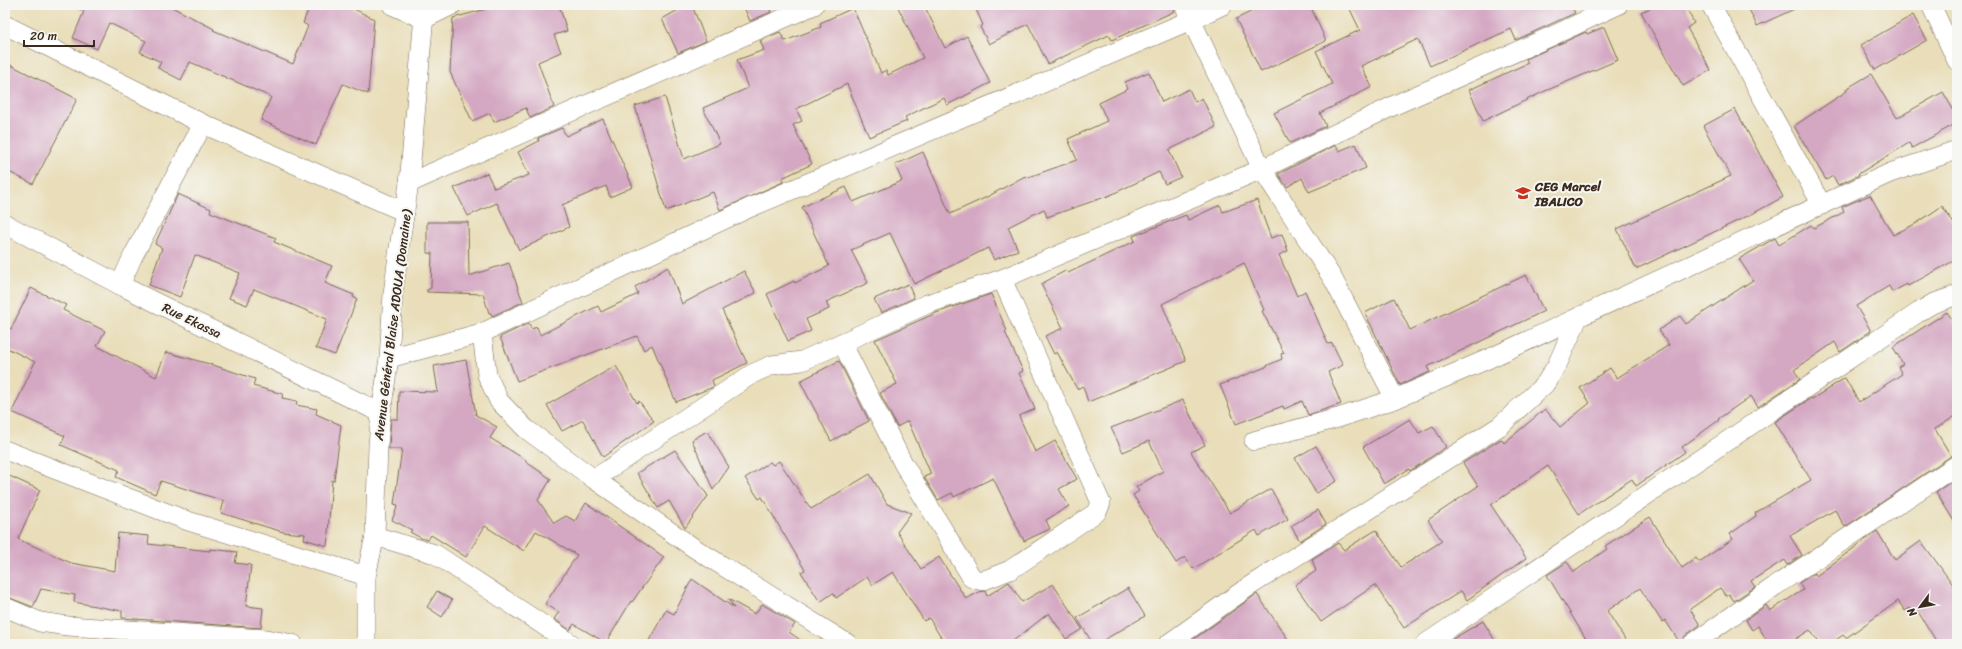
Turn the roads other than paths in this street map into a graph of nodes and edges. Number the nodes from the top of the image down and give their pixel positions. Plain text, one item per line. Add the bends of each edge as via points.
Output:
1 (392, 5) edge
2 (452, 5) edge
3 (814, 5) edge
4 (1223, 5) edge
5 (1618, 5) edge
6 (1711, 5) edge
7 (1931, 5) edge
8 (425, 12) edge
9 (1188, 13) edge
10 (5, 26) edge
11 (1957, 61) edge
12 (203, 124) junction
13 (1957, 150) edge
14 (1262, 169) junction
15 (409, 183) junction
16 (1822, 205) junction
17 (405, 212) junction
18 (6, 227) edge
19 (1002, 279) junction
20 (120, 284) junction
21 (1957, 295) edge
22 (1578, 318) junction
23 (482, 334) junction
24 (842, 343) junction
25 (389, 358) junction
26 (1395, 399) junction
27 (381, 414) junction
28 (1254, 441) dead end
29 (5, 450) edge
30 (1957, 466) edge
31 (594, 478) junction
32 (376, 536) junction
33 (366, 576) junction
34 (5, 607) edge
35 (145, 637) edge
36 (293, 644) edge
37 (366, 644) edge
38 (572, 644) edge
39 (848, 644) edge
40 (1168, 644) edge
41 (1425, 644) edge
42 (1692, 644) edge

1 - 8 street
2 - 8 street
3 - 15 street
4 - 9 street
5 - 14 street via 1396,104
6 - 16 street
7 - 11 street
8 - 15 street, Avenue Général Blaise ADOUA (Domaine)
9 - 14 street
9 - 23 street via 749,208
10 - 12 street
12 - 17 street
12 - 20 street
13 - 16 street via 1890,173
14 - 19 street
14 - 26 street via 1333,279
15 - 17 street, Avenue Général Blaise ADOUA (Domaine)
16 - 22 street
17 - 25 street, Avenue Général Blaise ADOUA (Domaine) via 393,294
18 - 20 street, Rue Ekassa
19 - 24 street via 927,304
19 - 24 street via 1101,503 1097,512 1016,566 982,581 972,578 903,463
20 - 27 street, Rue Ekassa
21 - 41 street via 1919,312
22 - 26 street
22 - 40 street via 1557,366 1545,384 1500,426 1248,586
23 - 25 street
23 - 31 street via 487,375 499,401 526,429
24 - 31 street via 802,360 772,366 752,374
25 - 27 street, Avenue Général Blaise ADOUA (Domaine)
26 - 28 street
27 - 32 street, Avenue Général Blaise ADOUA (Domaine)
29 - 33 street via 188,521
30 - 42 street
31 - 39 street via 694,548
32 - 33 street, Avenue Général Blaise ADOUA (Domaine)
32 - 38 street via 435,554
33 - 37 street, Avenue Général Blaise ADOUA (Domaine)
34 - 35 street via 40,622
35 - 36 street via 266,639

